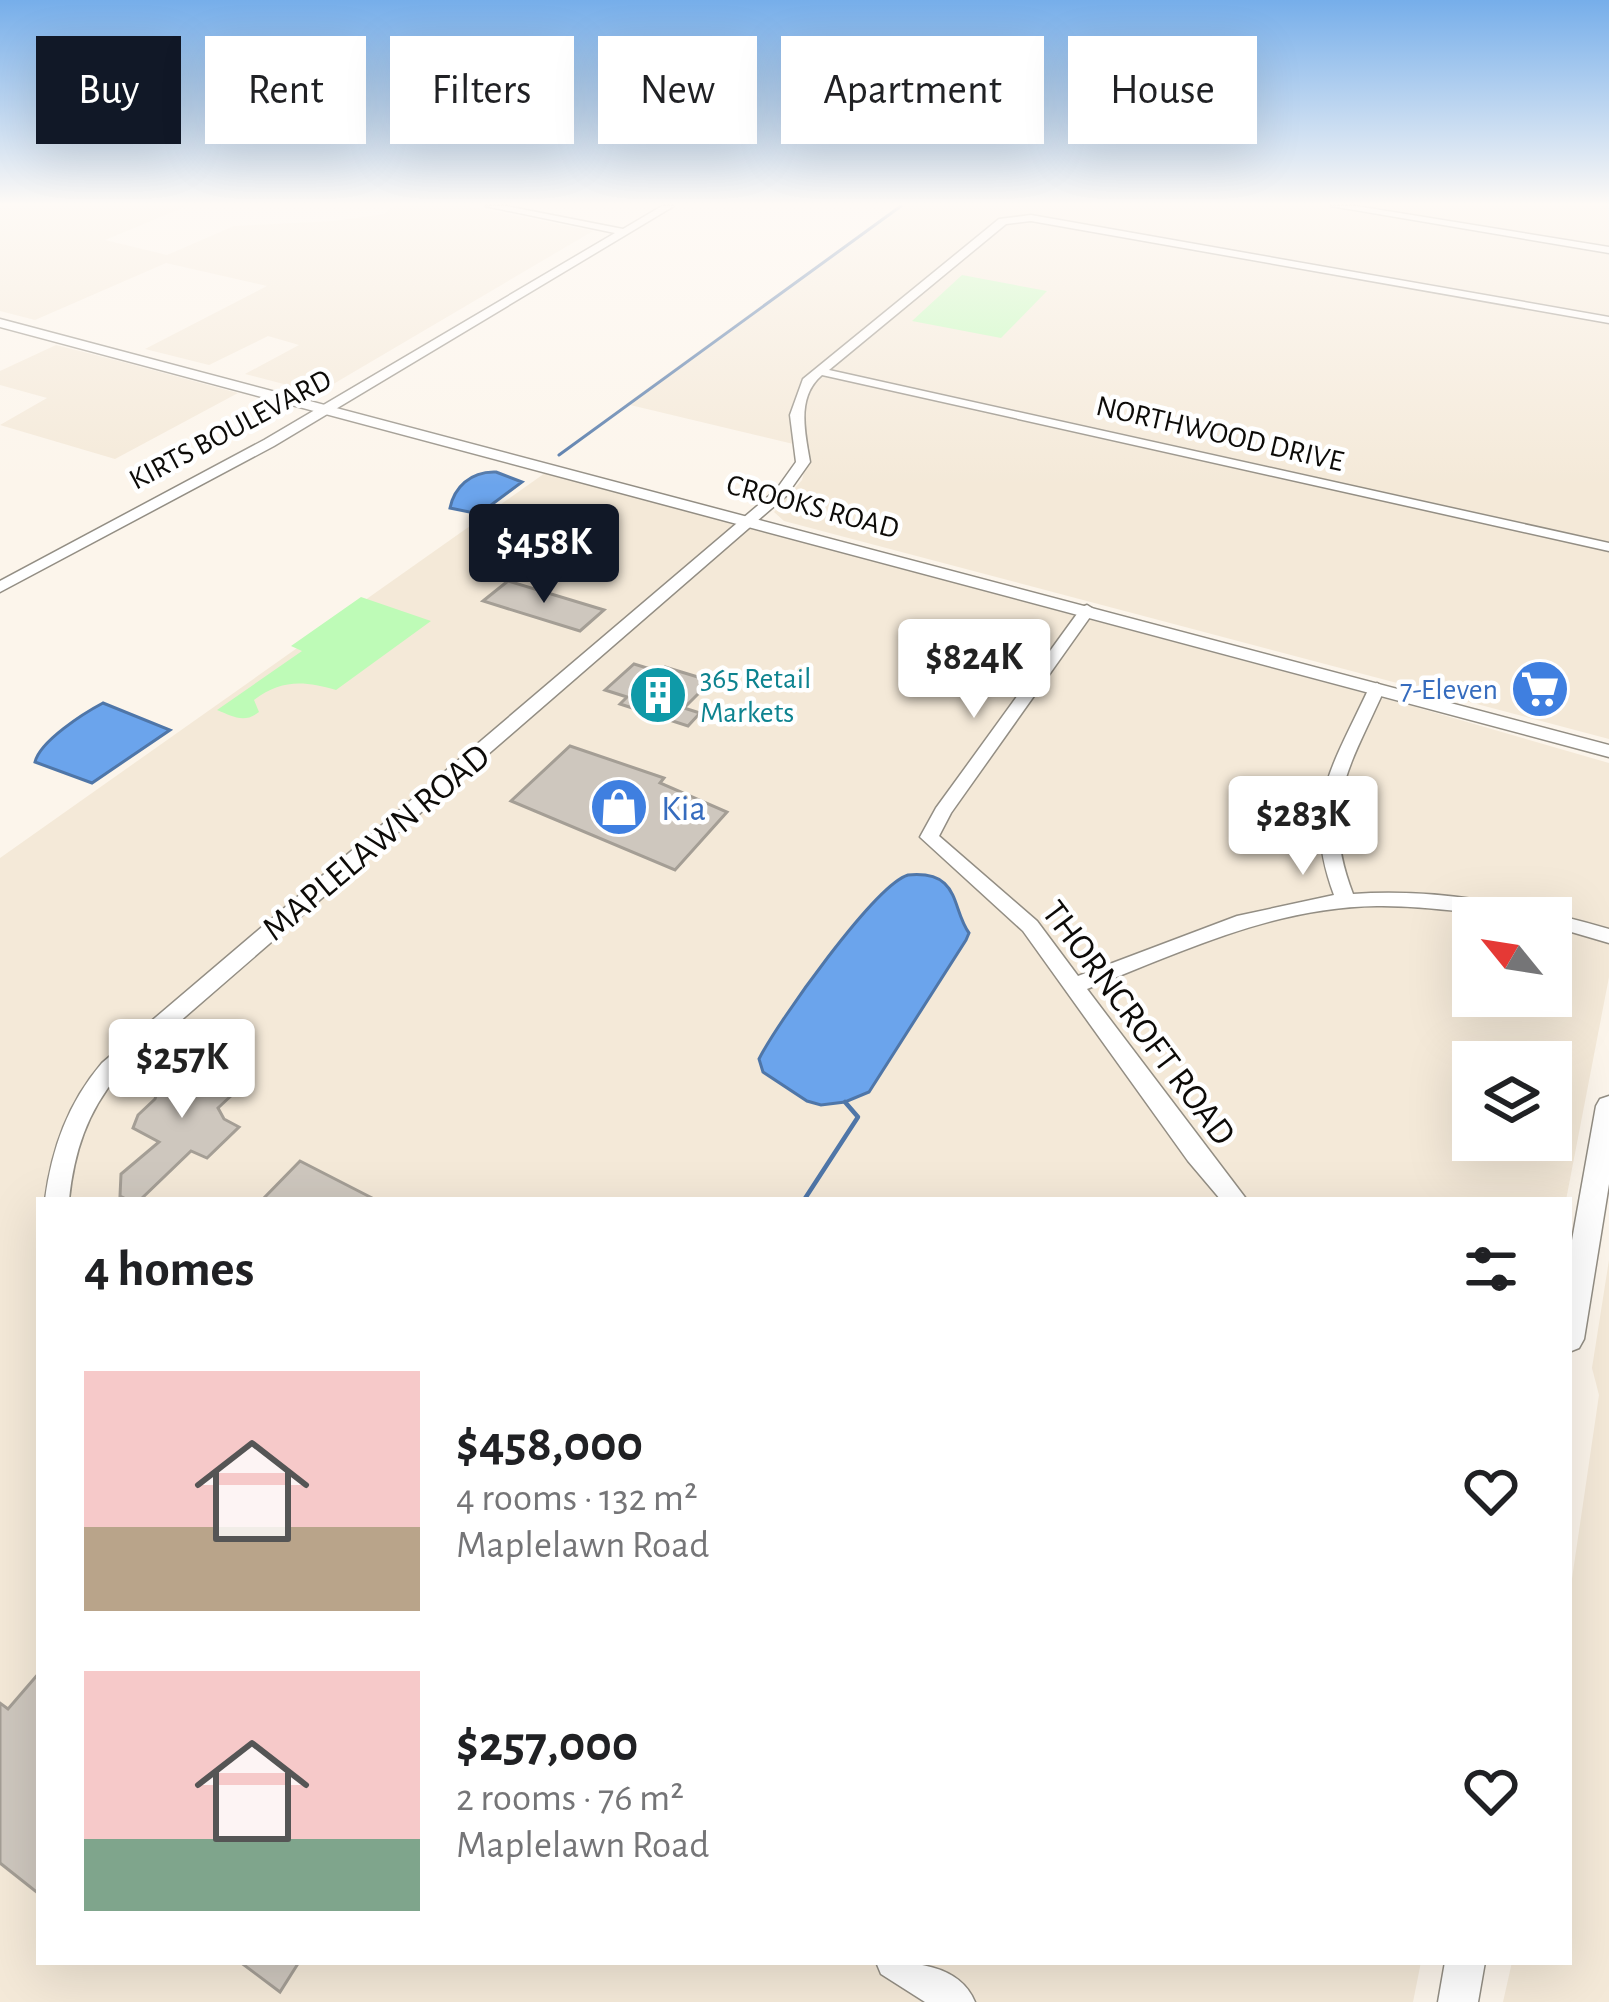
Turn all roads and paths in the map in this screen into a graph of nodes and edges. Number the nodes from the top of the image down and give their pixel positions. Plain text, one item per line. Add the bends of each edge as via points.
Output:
1 (499, 299) edge
2 (906, 299) edge
3 (1491, 299) edge
4 (1609, 320) edge
5 (2, 325) edge
6 (819, 371) junction
7 (324, 407) junction
8 (751, 520) junction
9 (1609, 547) edge
10 (0, 574) edge
11 (0, 587) edge
12 (1087, 610) junction
13 (1377, 688) junction
14 (1609, 751) edge
15 (1346, 902) junction
16 (1452, 904) edge
17 (1572, 925) edge
18 (1609, 935) edge
19 (1076, 985) junction
20 (1609, 1106) edge
21 (57, 1197) edge
22 (1232, 1197) edge
23 (1572, 1322) edge
24 (898, 1965) edge
25 (1464, 1965) edge
26 (957, 2002) edge
27 (1458, 2002) edge

1 - 7 street, KIRTS BOULEVARD
2 - 6 street
3 - 4 street
5 - 7 main road, CROOKS ROAD
6 - 8 street, MAPLELAWN ROAD via 798,401 802,466
6 - 9 street, NORTHWOOD DRIVE
7 - 8 main road, CROOKS ROAD
7 - 10 street, KIRTS BOULEVARD
7 - 11 street, KIRTS BOULEVARD
8 - 12 main road, CROOKS ROAD
8 - 21 street, MAPLELAWN ROAD via 110,1069 74,1123
12 - 13 main road, CROOKS ROAD
12 - 19 street, THORNCROFT ROAD via 933,825 932,843 1005,900
13 - 14 main road, CROOKS ROAD
13 - 15 street via 1324,819
15 - 16 street
15 - 19 street via 1251,919
17 - 18 street
19 - 22 street, THORNCROFT ROAD
20 - 23 main road
24 - 26 street
25 - 27 main road

